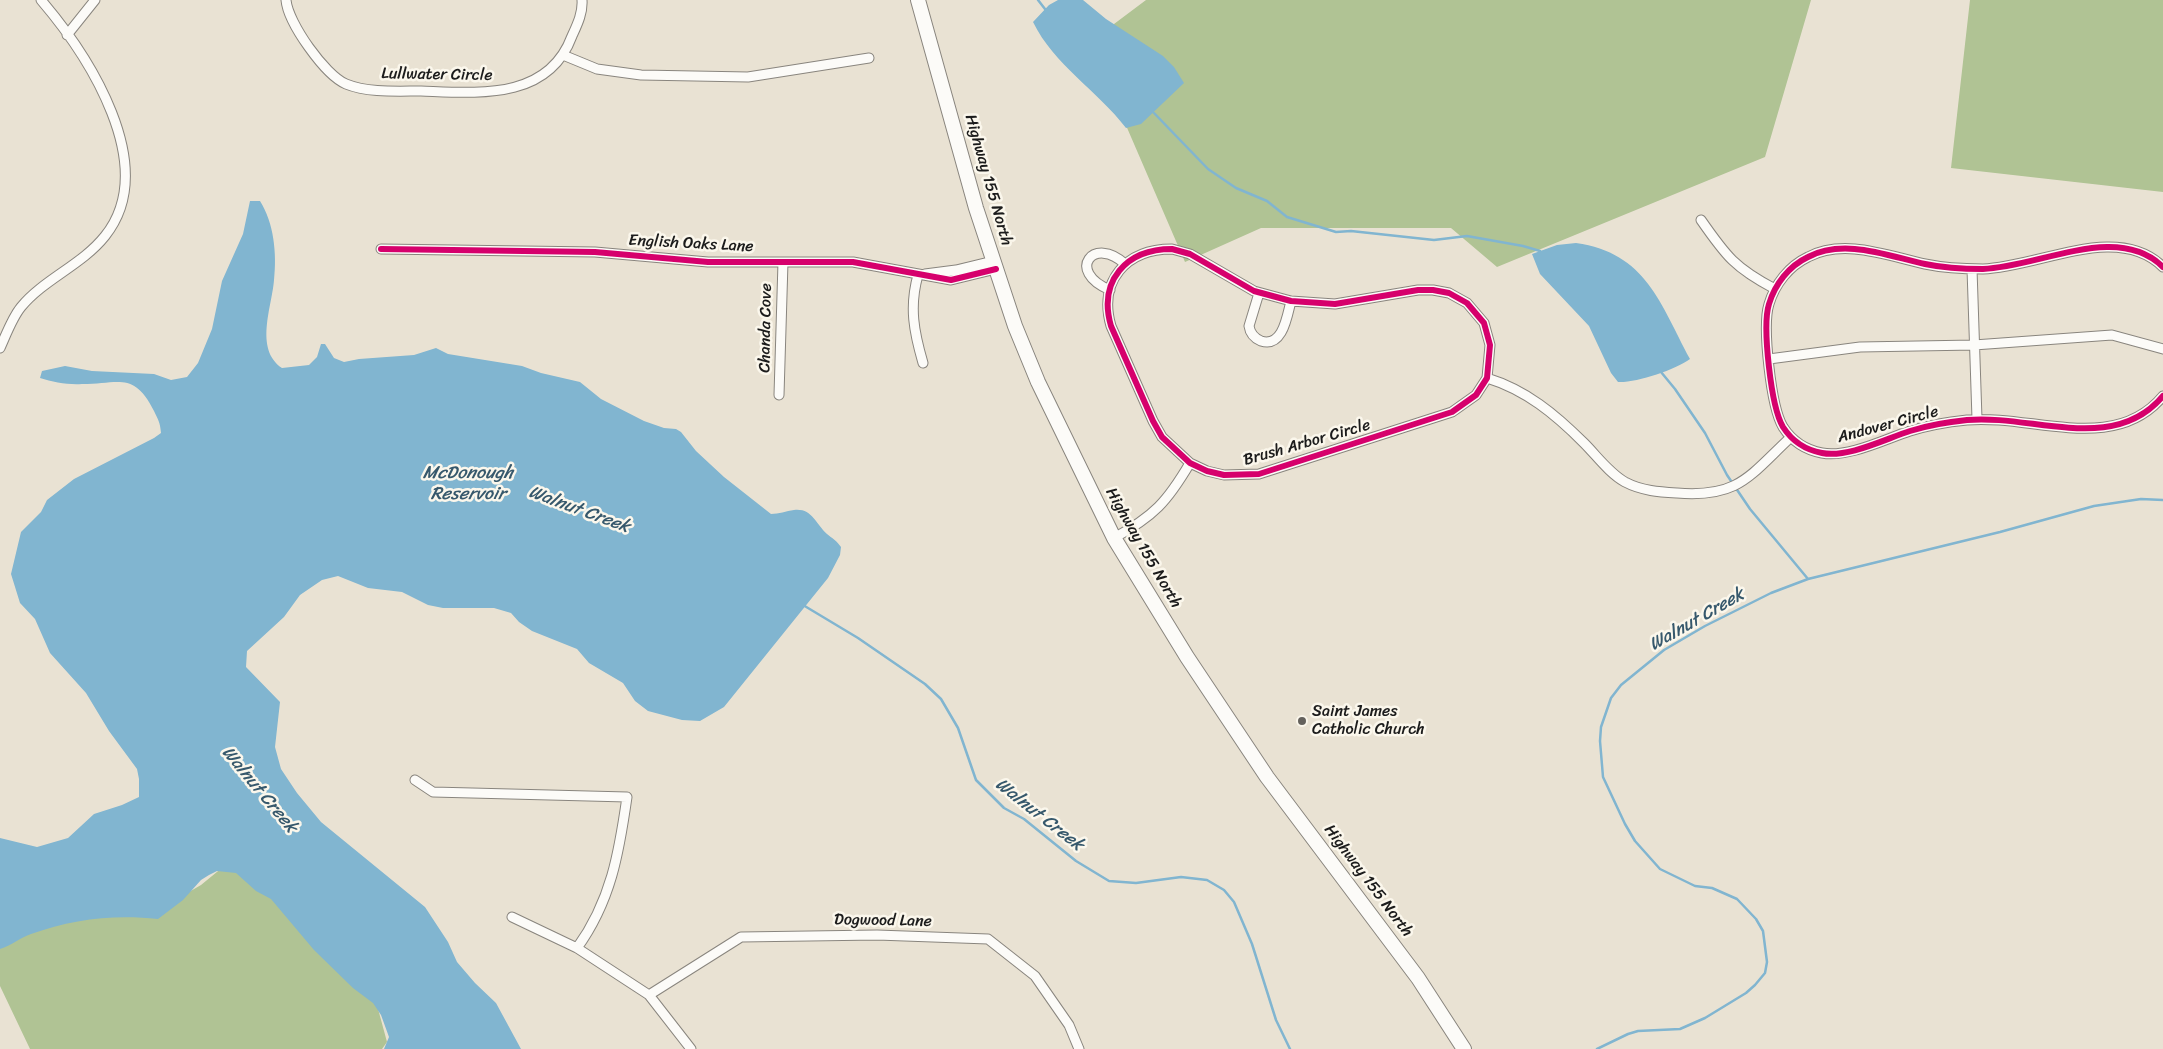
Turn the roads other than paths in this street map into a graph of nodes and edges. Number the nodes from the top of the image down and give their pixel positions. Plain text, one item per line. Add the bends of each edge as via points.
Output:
1 (41, 0) edge
2 (94, 0) edge
3 (286, 0) edge
4 (582, 0) edge
5 (918, 0) edge
6 (67, 35) junction
7 (563, 55) junction
8 (869, 58) dead end
9 (1701, 220) dead end
10 (381, 249) dead end
11 (783, 262) junction
12 (1125, 264) junction
13 (995, 265) junction
14 (2163, 268) edge
15 (1972, 269) junction
16 (918, 275) junction
17 (1110, 290) junction
18 (1775, 290) junction
19 (1259, 292) junction
20 (1291, 301) junction
21 (1974, 345) junction
22 (0, 348) edge
23 (2163, 348) edge
24 (1770, 359) junction
25 (923, 364) dead end
26 (1487, 378) junction
27 (779, 395) dead end
28 (2163, 396) edge
29 (1977, 419) junction
30 (1791, 437) junction
31 (1190, 463) junction
32 (1114, 538) junction
33 (415, 780) dead end
34 (512, 917) dead end
35 (577, 948) junction
36 (649, 995) junction
37 (691, 1049) edge
38 (1079, 1049) edge
39 (1464, 1049) edge

1 - 6 street
2 - 6 street
3 - 7 street, Lullwater Circle via 293,22 310,48 330,72 344,83 356,87 406,91 499,91 529,83
4 - 7 street, Lullwater Circle via 580,15
5 - 13 main road, Highway 155 North
6 - 22 street via 109,103 124,155 123,203 106,235 20,307
7 - 8 street via 597,69 641,75 748,77
9 - 18 street via 1731,261
10 - 11 street, English Oaks Lane via 595,252 692,262
11 - 16 street, English Oaks Lane via 869,264
11 - 27 street, Chanda Cove
12 - 17 street, Brush Arbor Circle
12 - 17 street via 1107,252 1095,254 1088,260 1090,278
12 - 19 street via 1155,250 1177,249
13 - 16 street, English Oaks Lane
13 - 32 main road, Highway 155 North via 1038,382
14 - 15 street, Andover Circle via 2139,252 2108,246 2020,265
15 - 18 street, Andover Circle via 1939,266 1853,249 1834,249 1798,262
15 - 21 street
16 - 25 street via 912,314
17 - 31 street, Brush Arbor Circle via 1108,308 1112,326 1153,421 1168,444
18 - 24 street, Andover Circle via 1766,320
19 - 20 street
19 - 20 street via 1249,326 1254,337 1262,341 1280,335
20 - 26 street via 1334,304 1418,290 1449,293 1467,303 1484,323 1490,345
21 - 23 street via 2112,335
21 - 24 street via 1860,347
21 - 29 street
24 - 30 street, Andover Circle via 1777,413
26 - 30 street via 1512,387 1539,404 1567,425 1614,474 1626,483 1648,490 1703,495 1723,491 1744,481
26 - 31 street, Brush Arbor Circle via 1476,395 1452,412 1268,471 1231,476
28 - 29 street, Andover Circle via 2134,420 2105,429
29 - 30 street, Andover Circle via 1922,428 1838,454 1813,451
31 - 32 street via 1158,510
32 - 39 main road, Highway 155 North via 1262,770 1413,970
33 - 35 street via 433,792 626,797 612,880 599,914
34 - 35 street
35 - 36 street
36 - 37 street
36 - 38 street, Dogwood Lane via 741,937 877,935 988,939 1036,976 1069,1025

